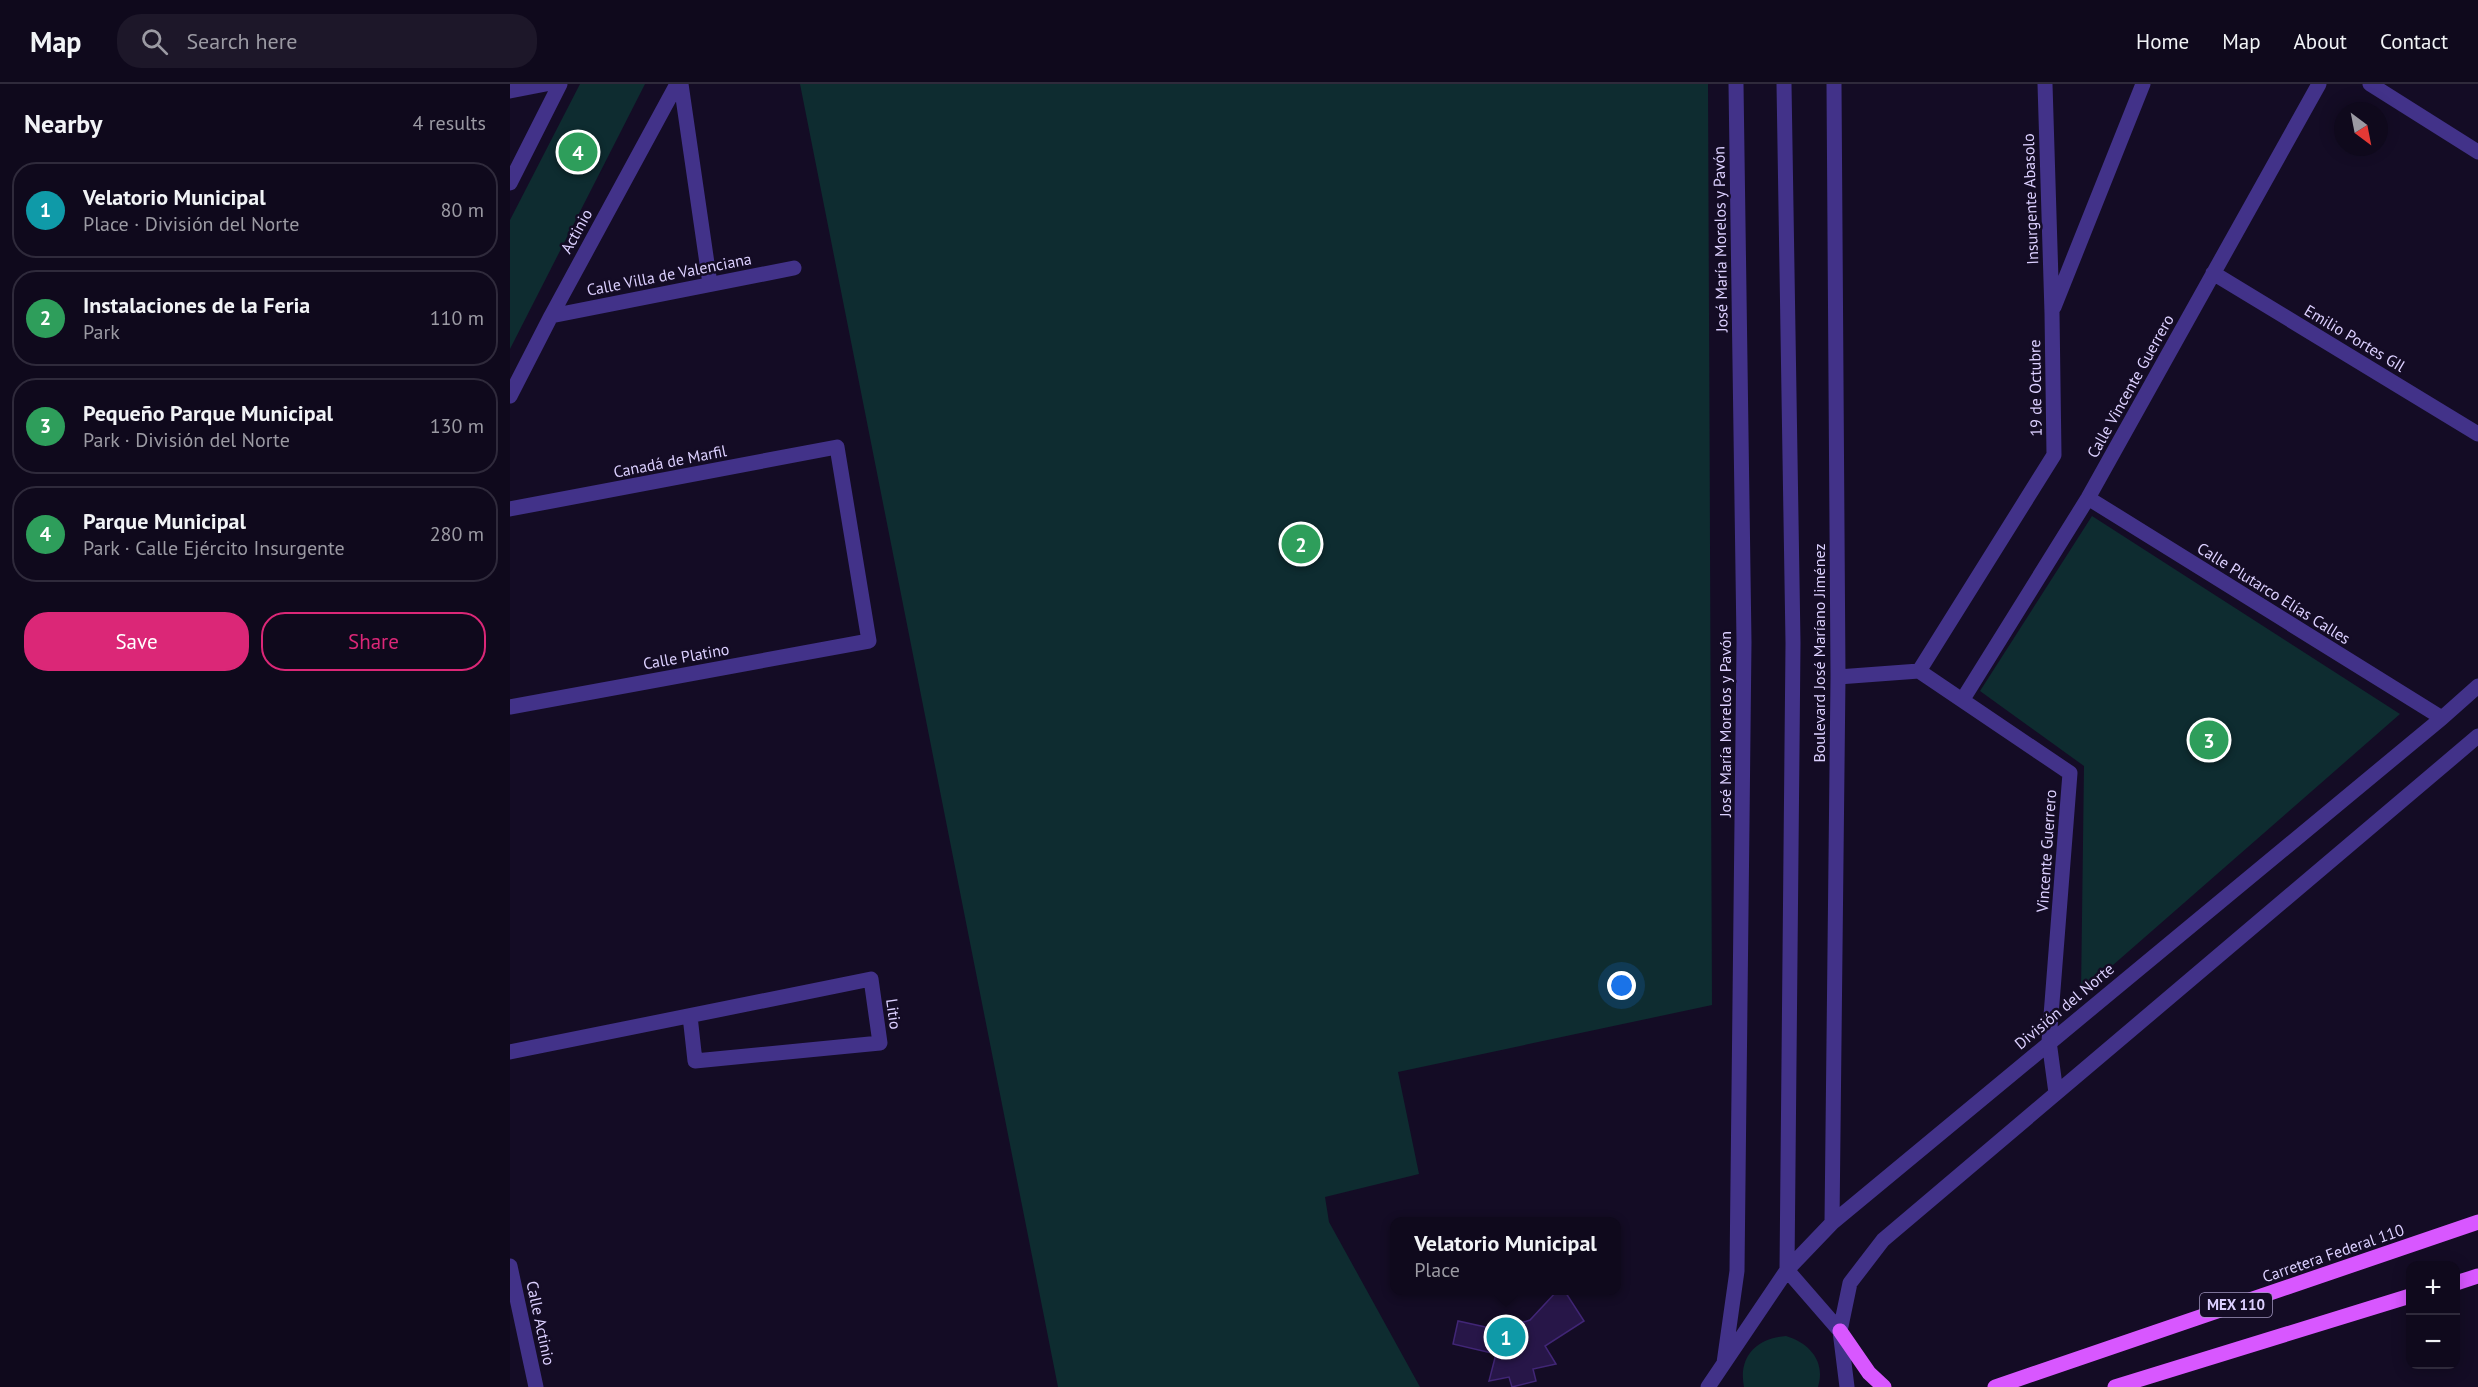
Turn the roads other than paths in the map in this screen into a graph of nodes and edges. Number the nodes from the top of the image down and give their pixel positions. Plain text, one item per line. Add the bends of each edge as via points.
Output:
1 (546, 84) edge
2 (560, 84) edge
3 (679, 84) edge
4 (1736, 84) edge
5 (1784, 84) edge
6 (1834, 84) edge
7 (2044, 84) edge
8 (2143, 84) edge
9 (2319, 84) edge
10 (2370, 84) edge
11 (510, 91) edge
12 (2478, 152) edge
13 (510, 183) edge
14 (794, 268) dead end
15 (2213, 273) junction
16 (710, 284) junction
17 (2052, 313) junction
18 (550, 316) junction
19 (510, 396) edge
20 (2478, 434) edge
21 (2088, 498) junction
22 (510, 509) edge
23 (869, 641) joint
24 (1920, 671) junction
25 (1838, 677) junction
26 (2478, 686) edge
27 (1963, 699) junction
28 (510, 707) edge
29 (2442, 718) junction
30 (2478, 736) edge
31 (690, 1016) junction
32 (2049, 1041) junction
33 (510, 1052) edge
34 (2056, 1093) junction
35 (2478, 1222) edge
36 (1832, 1223) junction
37 (510, 1266) edge
38 (1787, 1270) junction
39 (2478, 1276) edge
40 (2460, 1281) edge
41 (2406, 1297) edge
42 (516, 1328) edge
43 (1840, 1331) junction
44 (1724, 1364) junction
45 (536, 1387) edge
46 (1708, 1387) edge
47 (1847, 1387) edge
48 (1884, 1387) edge
49 (1995, 1387) edge
50 (2115, 1387) edge

1 - 11 street
2 - 13 street
3 - 16 street
3 - 18 street, Actinio
4 - 44 street, José María Morelos y Pavón via 1743,678 1737,1271
5 - 38 street via 1793,643
6 - 25 street, Boulevard José Maríano Jiménez
7 - 17 street, Insurgente Abasolo
8 - 17 street, 19 de Octubre
9 - 15 street, Calle Vincente Guerrero
10 - 12 street
14 - 16 street, Calle Villa de Valenciana
15 - 20 street, Emilio Portes GIl
15 - 21 street, Calle Vincente Guerrero
16 - 18 street, Calle Villa de Valenciana
17 - 24 street, 19 de Octubre via 2054,455
18 - 19 street, Actinio
21 - 27 street, Calle Vincente Guerrero
21 - 29 street, Calle Plutarco Elías Calles
22 - 23 street, Canadá de Marfil via 837,447
23 - 28 street, Calle Platino
24 - 25 street
24 - 27 street, Vincente Guerrero
25 - 36 street, Boulevard José Maríano Jiménez
26 - 29 street, División del Norte
27 - 32 street, Vincente Guerrero via 2070,774
29 - 32 street, División del Norte
30 - 34 street
31 - 31 street, Litio via 871,979 880,1044 695,1061
31 - 33 street, Litio
32 - 34 street
32 - 36 street, División del Norte
34 - 43 street via 1883,1239 1850,1283
35 - 49 main road, Carretera Federal 110 / MEX 110
36 - 38 street, División del Norte
37 - 42 street, Calle Actinio
38 - 43 street
38 - 44 street, División del Norte
39 - 40 main road
41 - 50 main road, MEX 110
42 - 45 street, Calle Actinio
43 - 47 street
43 - 48 main road via 1869,1373
44 - 46 street, División del Norte

